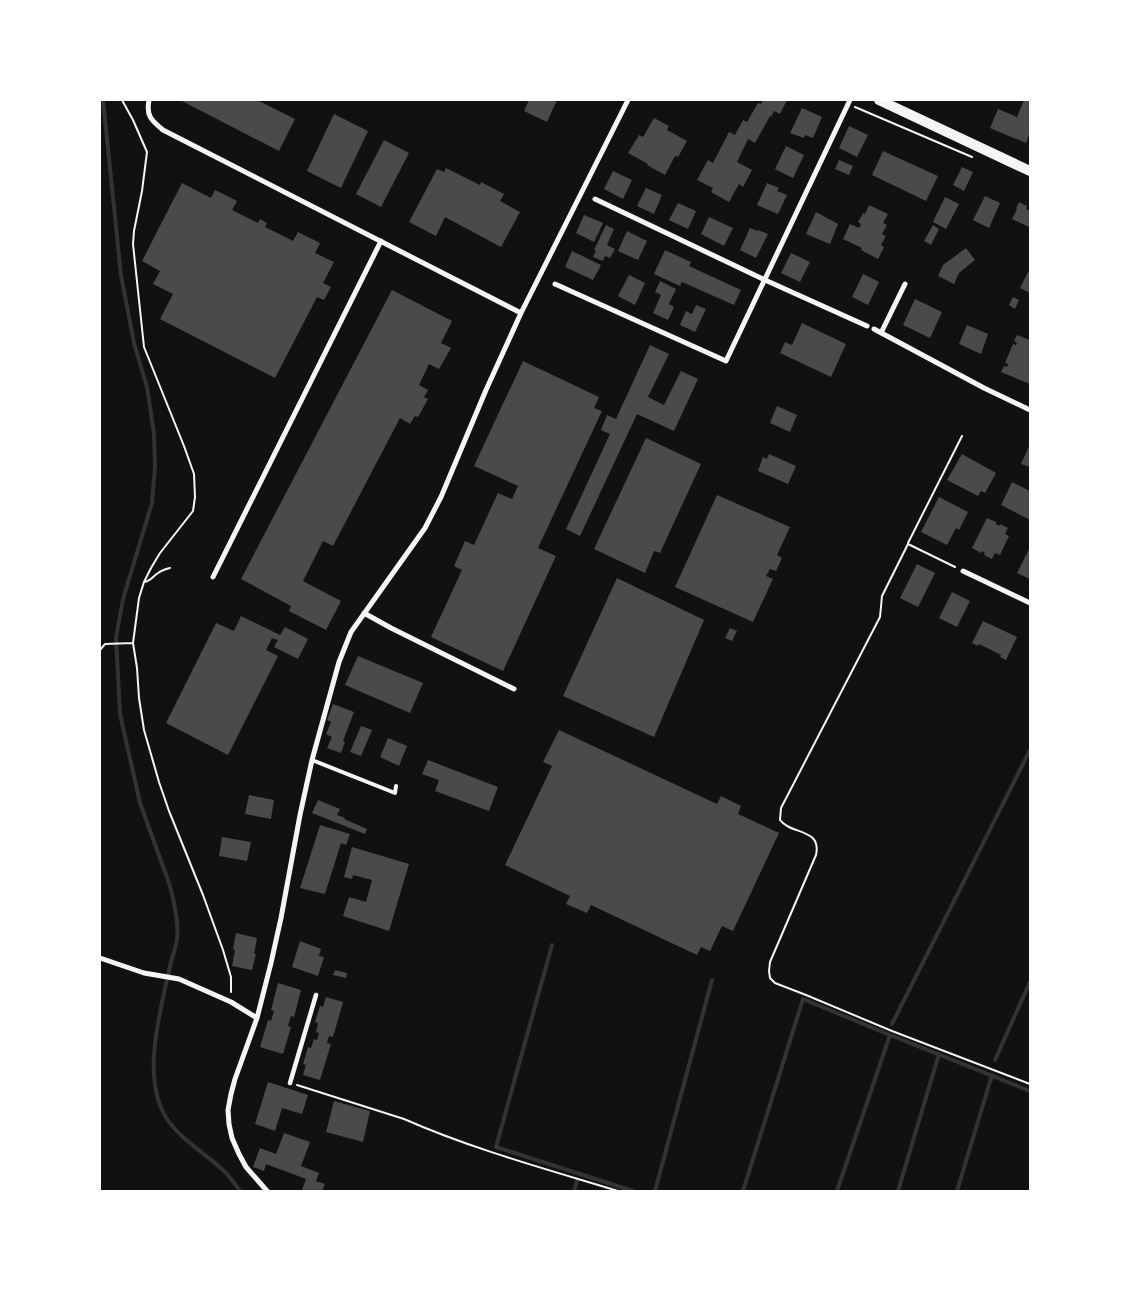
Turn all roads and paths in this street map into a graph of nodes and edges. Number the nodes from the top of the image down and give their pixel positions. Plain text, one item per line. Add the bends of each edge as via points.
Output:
1 (122, 100) edge
2 (149, 100) edge
3 (628, 100) edge
4 (879, 100) edge
5 (849, 102) edge
6 (974, 158) dead end
7 (1030, 171) edge
8 (595, 200) dead end
9 (381, 241) junction
10 (765, 280) junction
11 (555, 284) dead end
12 (905, 284) dead end
13 (521, 313) junction
14 (867, 326) dead end
15 (874, 330) dead end
16 (881, 333) junction
17 (1030, 410) edge
18 (962, 436) dead end
19 (908, 544) junction
20 (170, 568) dead end
21 (964, 571) joint
22 (213, 577) dead end
23 (144, 582) junction
24 (1030, 603) edge
25 (364, 613) junction
26 (133, 644) junction
27 (100, 650) edge
28 (514, 689) dead end
29 (312, 760) junction
30 (396, 786) dead end
31 (100, 958) edge
32 (316, 995) dead end
33 (231, 1002) junction
34 (257, 1018) junction
35 (290, 1083) dead end
36 (1030, 1084) edge
37 (297, 1085) dead end
38 (267, 1191) edge
39 (618, 1191) edge

1 - 23 path via 147,152 133,244 144,347 194,474 196,497 193,511 160,553
2 - 9 street via 152,121 162,130
3 - 13 street
4 - 7 main road
5 - 6 path
5 - 10 street
8 - 10 street
9 - 13 street
9 - 22 street
10 - 11 street via 726,361
10 - 14 street
12 - 16 street
13 - 25 street via 425,528
15 - 16 street
16 - 17 street
18 - 19 path
19 - 21 path
19 - 36 path via 882,596 880,617 781,808 783,824 810,836 818,848 770,962 770,978 775,983 892,1031
20 - 23 path
21 - 24 street
23 - 26 path
25 - 28 street
25 - 29 street via 351,632 339,662
26 - 27 path via 105,644
26 - 33 path via 144,730 159,782 231,977
29 - 30 lane via 394,793
29 - 34 street via 280,926
31 - 33 street via 144,973 179,979
32 - 35 street
33 - 34 street
34 - 38 street via 228,1110 232,1138 246,1167
37 - 39 path

